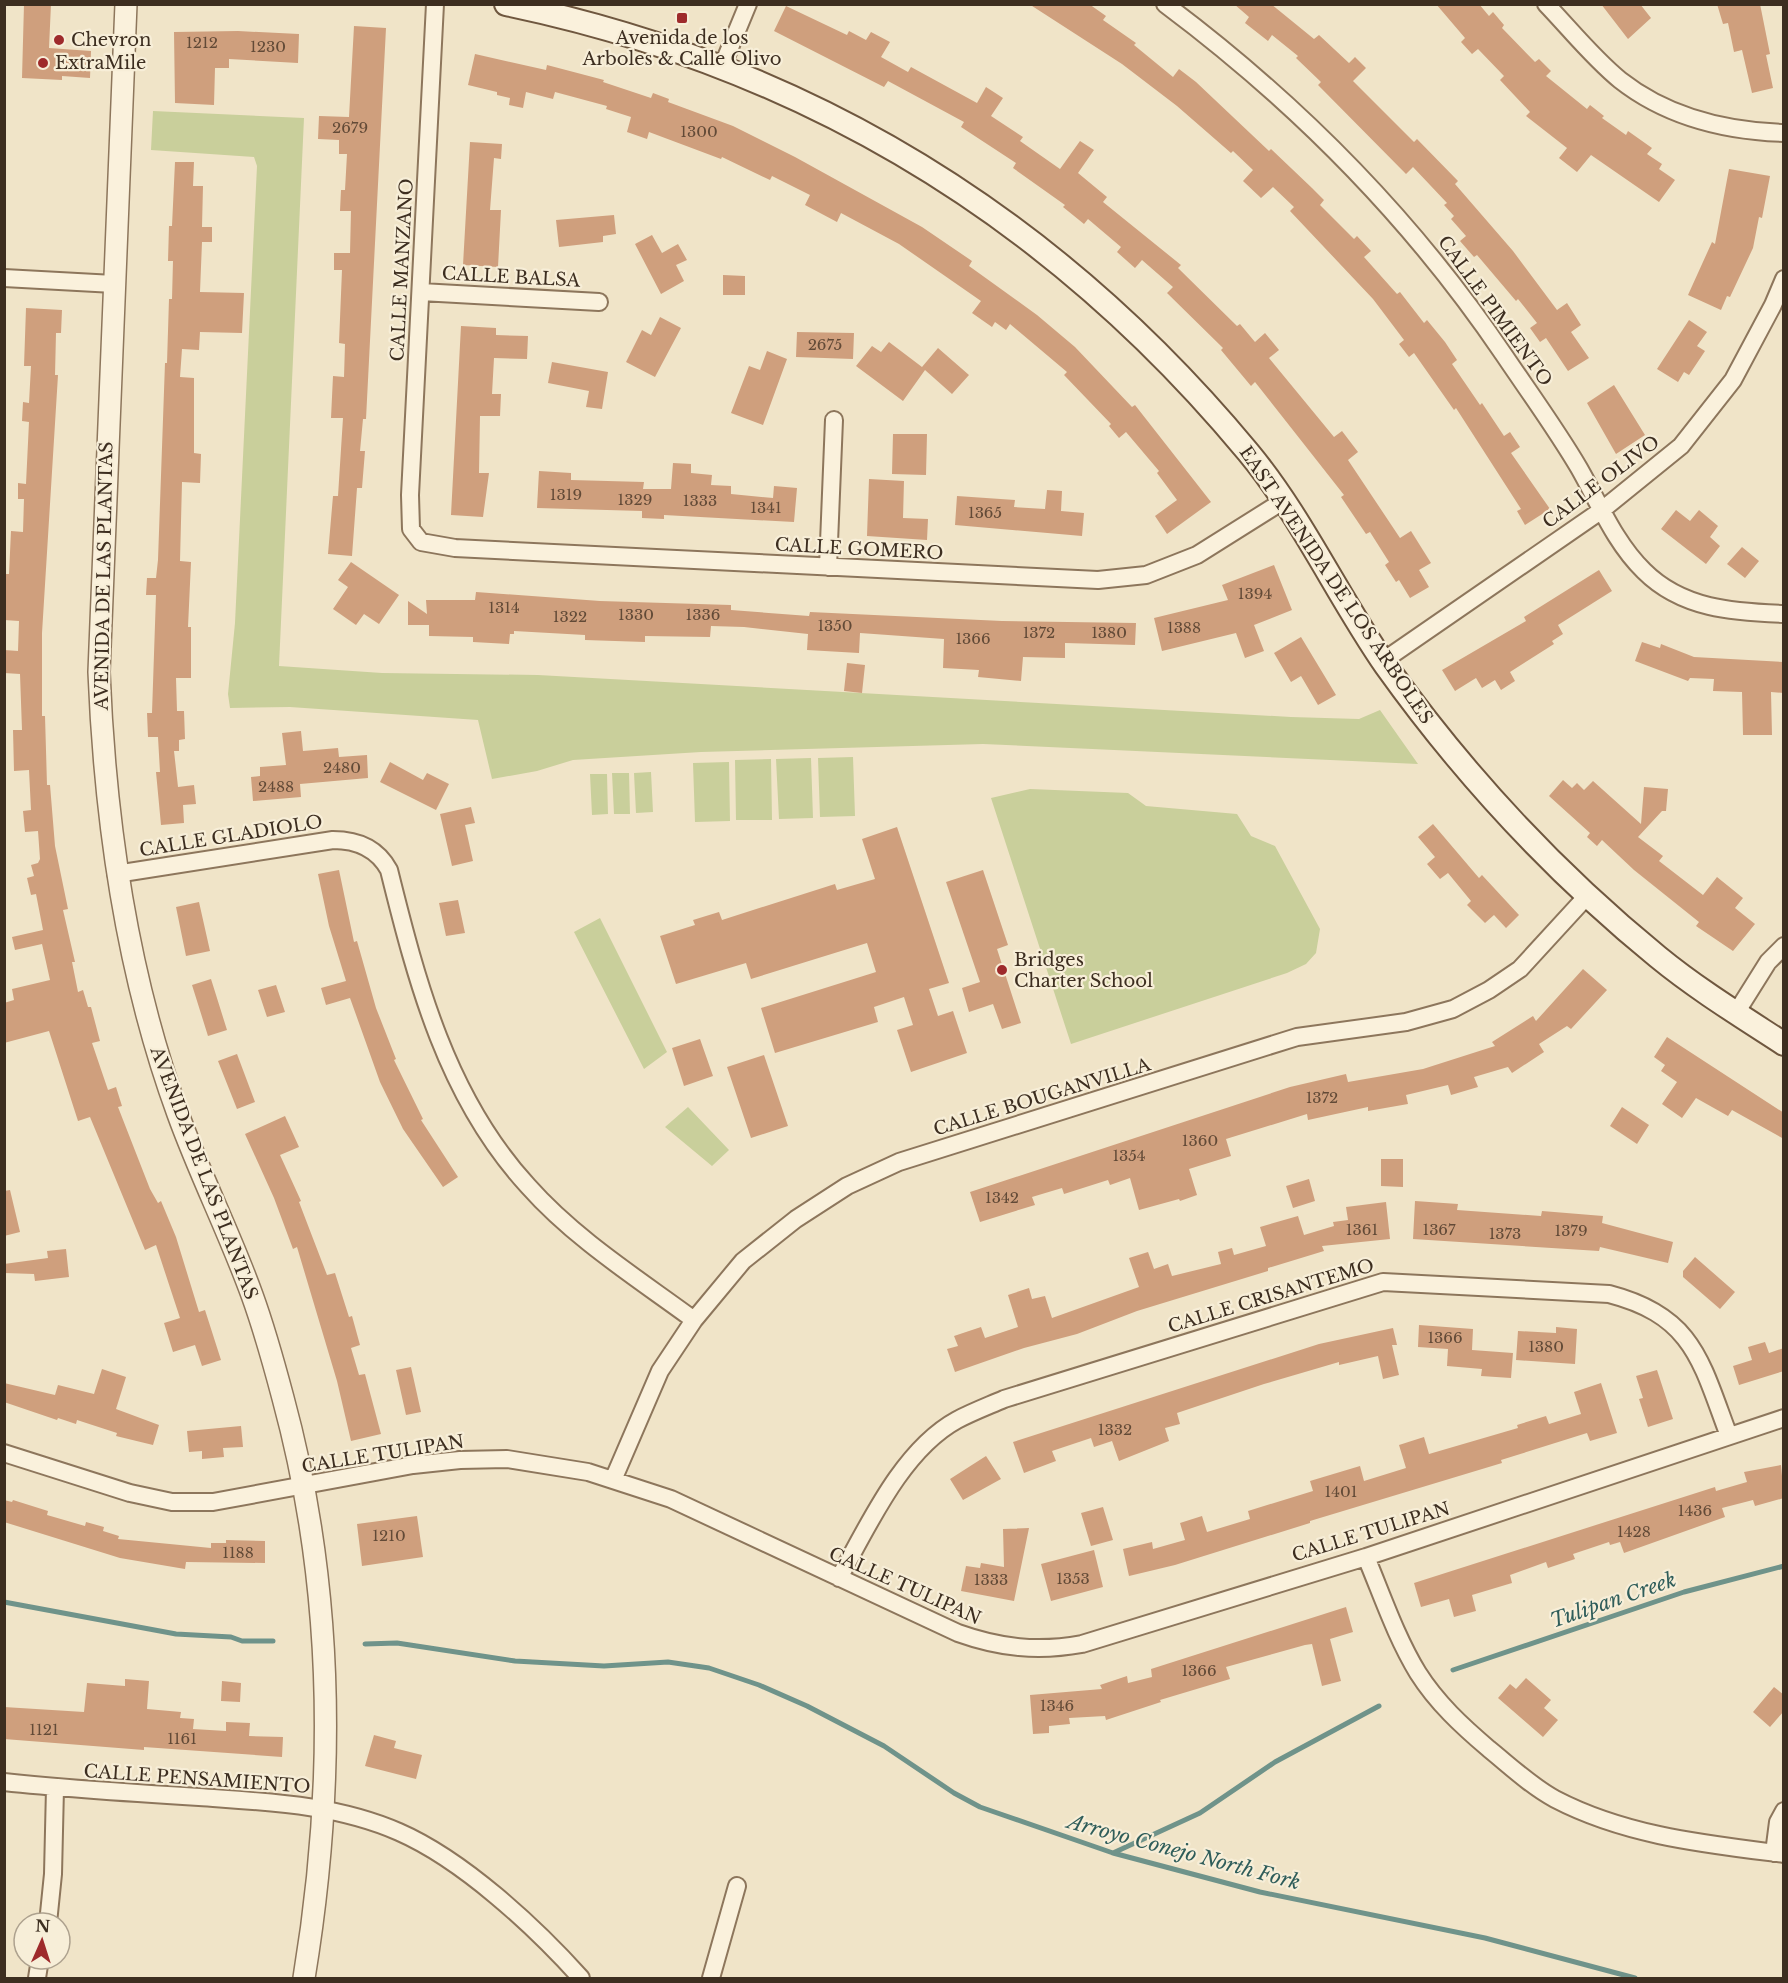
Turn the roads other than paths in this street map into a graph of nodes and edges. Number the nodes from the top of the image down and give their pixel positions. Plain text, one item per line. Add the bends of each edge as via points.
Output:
1 (126, 4) edge
2 (435, 4) edge
3 (506, 4) edge
4 (748, 4) edge
5 (1165, 4) edge
6 (1546, 4) edge
7 (722, 67) junction
8 (1784, 133) edge
9 (4, 278) edge
10 (1784, 279) edge
11 (114, 284) junction
12 (421, 292) junction
13 (599, 302) dead end
14 (1778, 309) edge
15 (834, 420) dead end
16 (1283, 501) junction
17 (1602, 510) junction
18 (415, 537) joint
19 (828, 567) junction
20 (1784, 614) edge
21 (1383, 661) junction
22 (116, 874) junction
23 (1587, 896) junction
24 (1784, 946) edge
25 (1736, 1013) junction
26 (1784, 1044) edge
27 (694, 1320) junction
28 (1784, 1419) edge
29 (1729, 1436) junction
30 (4, 1454) edge
31 (613, 1479) junction
32 (303, 1486) junction
33 (1366, 1557) junction
34 (839, 1578) junction
35 (4, 1782) edge
36 (55, 1788) junction
37 (322, 1808) junction
38 (1784, 1811) edge
39 (1779, 1853) edge
40 (737, 1886) dead end
41 (49, 1911) edge
42 (304, 1978) edge
43 (581, 1978) edge
44 (711, 1978) edge

1 - 11 street, AVENIDA DE LAS PLANTAS
2 - 12 street, CALLE MANZANO
3 - 7 main road, EAST AVENIDA DE LOS ARBOLES via 601,27
4 - 7 street
5 - 17 street, CALLE PIMIENTO via 1234,59 1347,162 1399,216 1473,308 1567,449
6 - 8 street via 1620,80 1679,115 1713,126
7 - 16 main road, EAST AVENIDA DE LOS ARBOLES via 795,97 900,151 990,209 1054,257 1199,394
9 - 11 street
10 - 14 street, CALLE OLIVO
11 - 22 street, AVENIDA DE LAS PLANTAS via 99,672 102,746
12 - 13 street, CALLE BALSA
12 - 18 street, CALLE MANZANO via 410,495 411,529
14 - 17 street, CALLE OLIVO via 1696,430
15 - 19 street
16 - 19 street, CALLE GOMERO via 1197,555 1146,575 1098,580
16 - 21 main road, EAST AVENIDA DE LOS ARBOLES
17 - 20 street, CALLE PIMIENTO via 1621,543 1644,571 1672,593 1699,604 1739,612
17 - 21 street, CALLE OLIVO
18 - 19 street, CALLE GOMERO via 421,542 455,548
21 - 23 main road, EAST AVENIDA DE LOS ARBOLES via 1421,714 1500,809
22 - 27 street, CALLE GLADIOLO via 333,840 373,849 389,870 434,1031 456,1081 496,1145 527,1186 565,1221
22 - 32 street, AVENIDA DE LAS PLANTAS via 147,1020 178,1115 252,1295 284,1399
23 - 25 main road, EAST AVENIDA DE LOS ARBOLES via 1660,959
23 - 27 street, CALLE BOUGANVILLA via 1520,969 1453,1009 1406,1022 1297,1036 899,1162 847,1186 742,1261
24 - 25 street via 1768,962
25 - 26 main road, EAST AVENIDA DE LOS ARBOLES
27 - 31 street, CALLE BOUGANVILLA via 660,1371
28 - 29 street, CALLE TULIPAN
29 - 33 street, CALLE TULIPAN
29 - 34 street, CALLE CRISANTEMO via 1697,1353 1678,1329 1633,1300 1609,1294 1383,1281 1004,1399 955,1421 916,1453 883,1498
30 - 32 street, CALLE TULIPAN via 172,1502 213,1502
31 - 32 street, CALLE TULIPAN via 507,1459 460,1460
31 - 34 street, CALLE TULIPAN via 671,1499
32 - 37 street, AVENIDA DE LAS PLANTAS via 327,1672
33 - 34 street, CALLE TULIPAN via 1082,1644 1046,1649 986,1643
33 - 39 street via 1405,1646 1436,1698 1457,1721 1535,1786 1621,1825 1700,1844
35 - 36 street, CALLE PENSAMIENTO
36 - 37 street, CALLE PENSAMIENTO
36 - 41 street
37 - 42 street, AVENIDA DE LAS PLANTAS via 314,1917
37 - 43 street, CALLE PENSAMIENTO via 381,1824 436,1851 501,1902
38 - 39 street via 1778,1822
40 - 44 street

